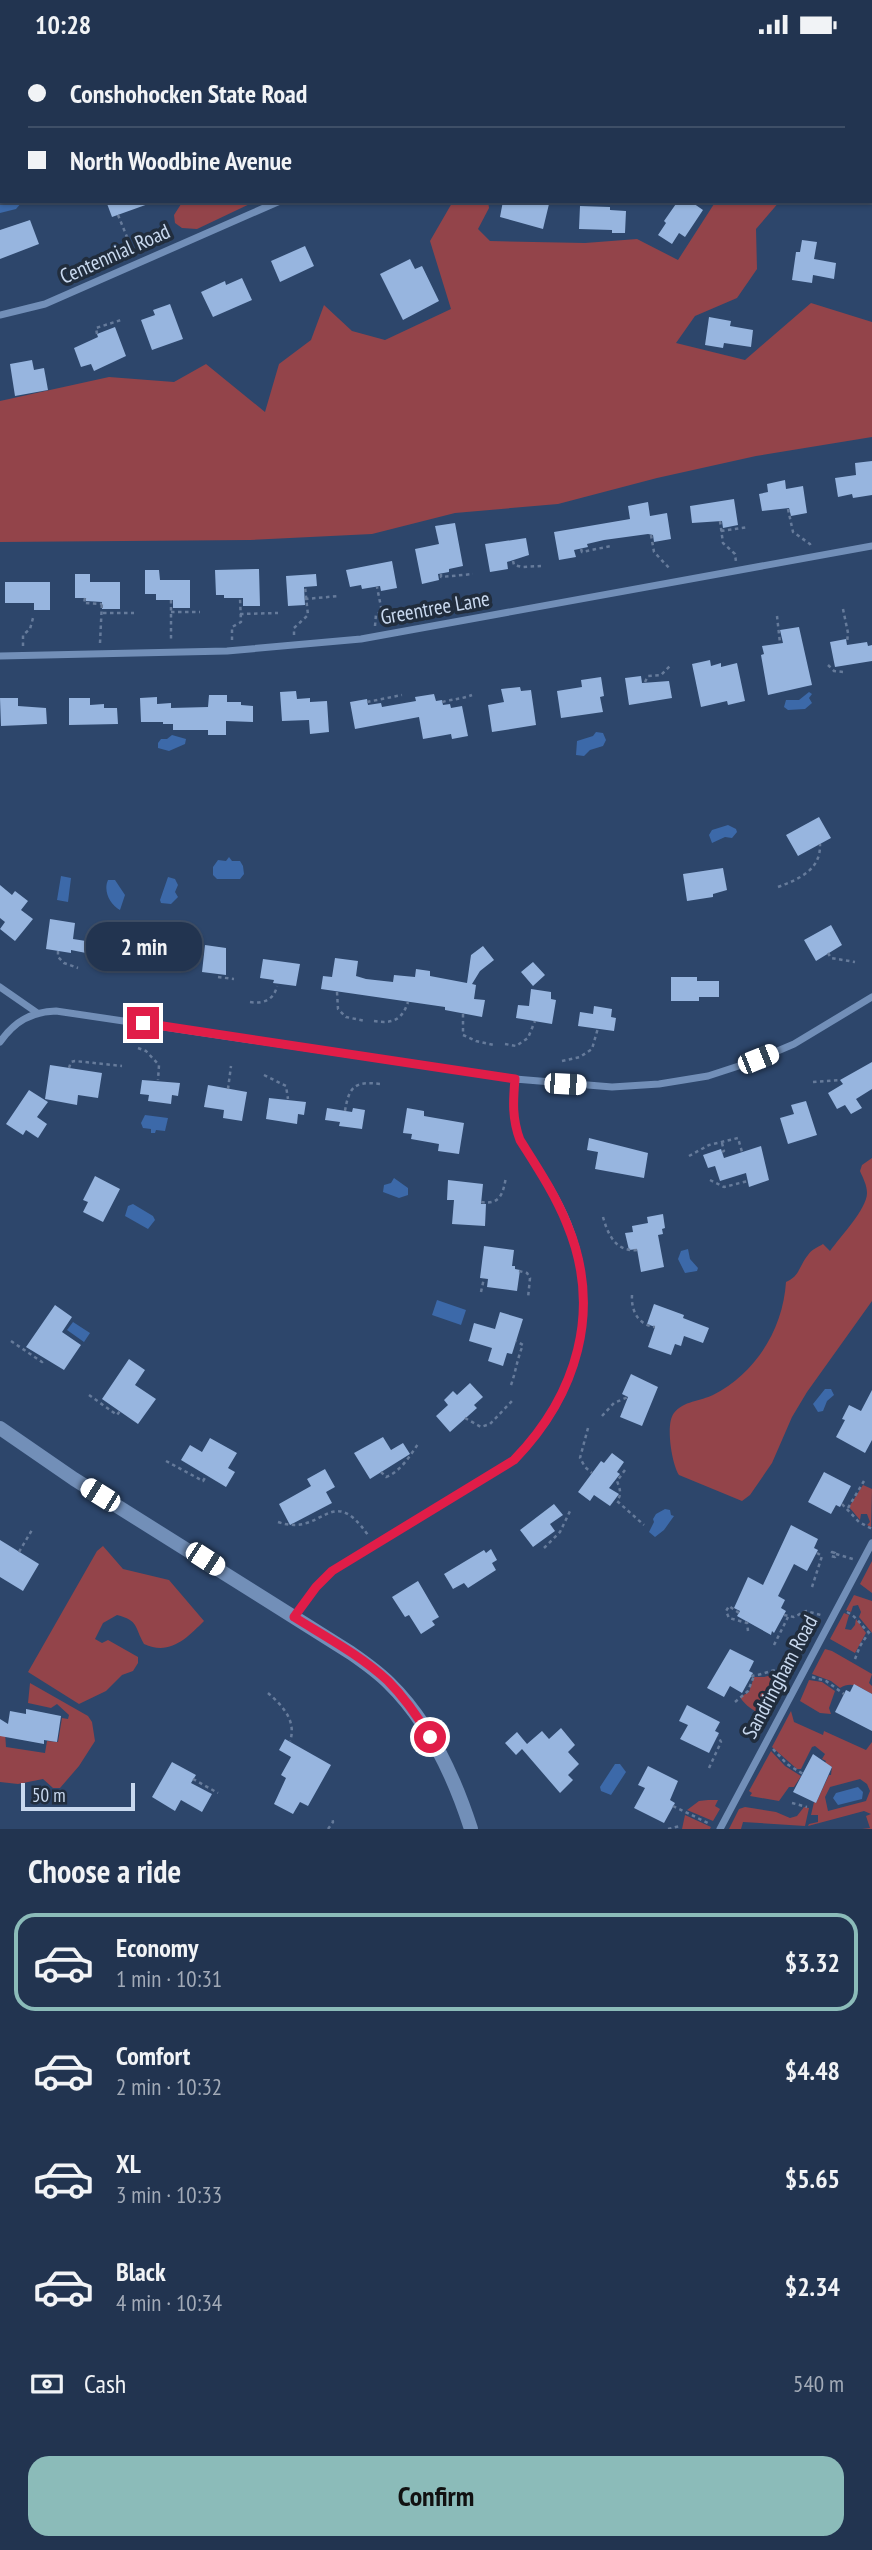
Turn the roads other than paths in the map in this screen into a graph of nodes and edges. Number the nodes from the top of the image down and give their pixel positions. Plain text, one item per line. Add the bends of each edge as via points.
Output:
1 (275, 203) edge
2 (0, 315) edge
3 (872, 546) edge
4 (0, 656) edge
5 (0, 987) edge
6 (872, 997) edge
7 (36, 1013) junction
8 (0, 1042) edge
9 (515, 1079) junction
10 (0, 1428) edge
11 (872, 1543) edge
12 (294, 1617) junction
13 (471, 1829) edge
14 (720, 1829) edge

1 - 2 street, Centennial Road via 45,304
3 - 4 street, Greentree Lane via 377,637 233,650
5 - 7 street
6 - 9 street via 794,1044 708,1076 612,1087
7 - 8 street via 13,1026
7 - 9 street via 71,1012
9 - 12 street via 513,1103 520,1140 561,1208 579,1258 583,1313 573,1370 538,1435 514,1460 326,1576
10 - 12 main road
11 - 14 street, Sandringham Road
12 - 13 main road via 351,1653 403,1698 443,1760

